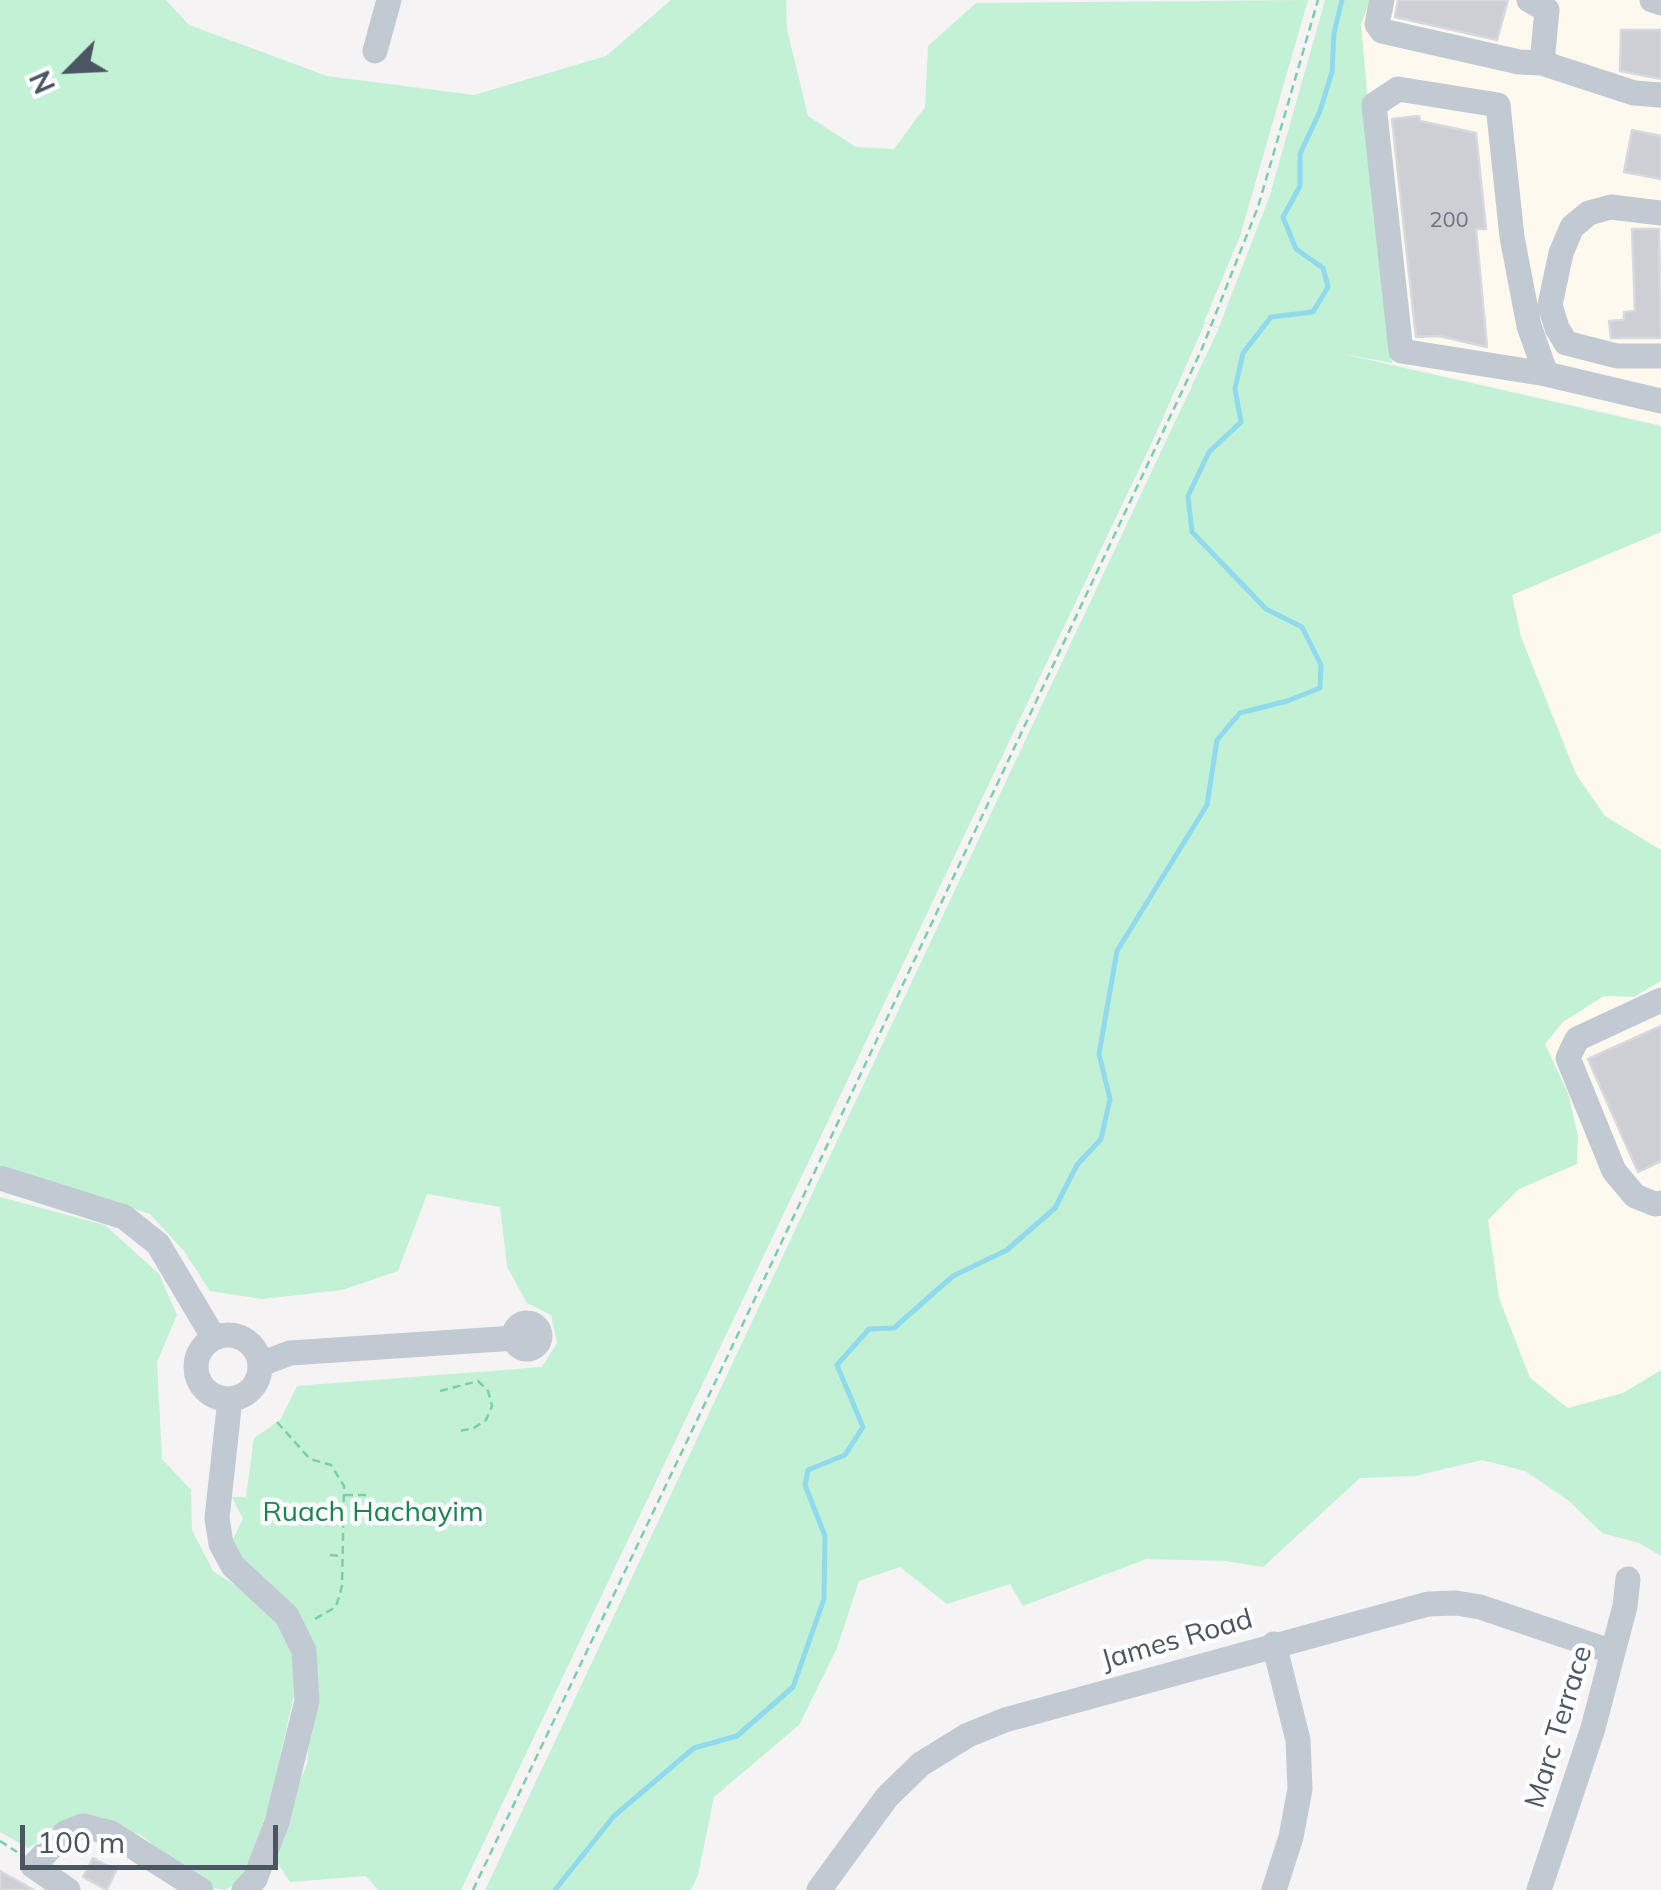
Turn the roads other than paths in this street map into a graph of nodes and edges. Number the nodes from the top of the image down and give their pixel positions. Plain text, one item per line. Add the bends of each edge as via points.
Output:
1 (389, 0) edge
2 (1382, 0) edge
3 (1528, 0) edge
4 (1652, 0) edge
5 (1661, 3) edge
6 (376, 52) dead end
7 (1542, 63) junction
8 (1661, 94) edge
9 (1661, 213) edge
10 (1661, 356) edge
11 (1546, 374) junction
12 (1661, 401) edge
13 (1661, 1000) edge
14 (0, 1178) edge
15 (1661, 1203) edge
16 (214, 1338) junction
17 (514, 1338) dead end
18 (260, 1364) junction
19 (230, 1400) junction
20 (1628, 1579) dead end
21 (1274, 1644) junction
22 (1613, 1652) junction
23 (68, 1890) edge
24 (200, 1890) edge
25 (244, 1890) edge
26 (819, 1890) edge
27 (1274, 1890) edge
28 (1540, 1890) edge

1 - 6 street
2 - 7 street via 1376,24 1382,31
3 - 7 street via 1547,10
4 - 5 street
7 - 8 street via 1587,81
9 - 10 street via 1611,207 1572,227 1550,305 1566,343 1617,356
11 - 11 street via 1512,238 1498,106 1398,88 1374,106 1401,351
11 - 12 street
13 - 15 street via 1577,1039 1568,1058 1614,1171 1635,1196
14 - 16 street via 124,1217 158,1244
16 - 18 street via 244,1339
16 - 19 street via 199,1353 197,1375 209,1393
17 - 18 street via 290,1353
18 - 19 street via 250,1392
19 - 25 street via 217,1518 221,1544 233,1566 286,1616 304,1651 307,1701 277,1822 255,1879
20 - 22 street, Marc Terrace
21 - 22 street, James Road via 1428,1604 1456,1603
21 - 26 street, James Road via 968,1736 921,1764 888,1797
21 - 27 street via 1298,1740 1300,1789
22 - 28 street, Marc Terrace
23 - 24 street via 33,1866 65,1833 83,1826 111,1833

